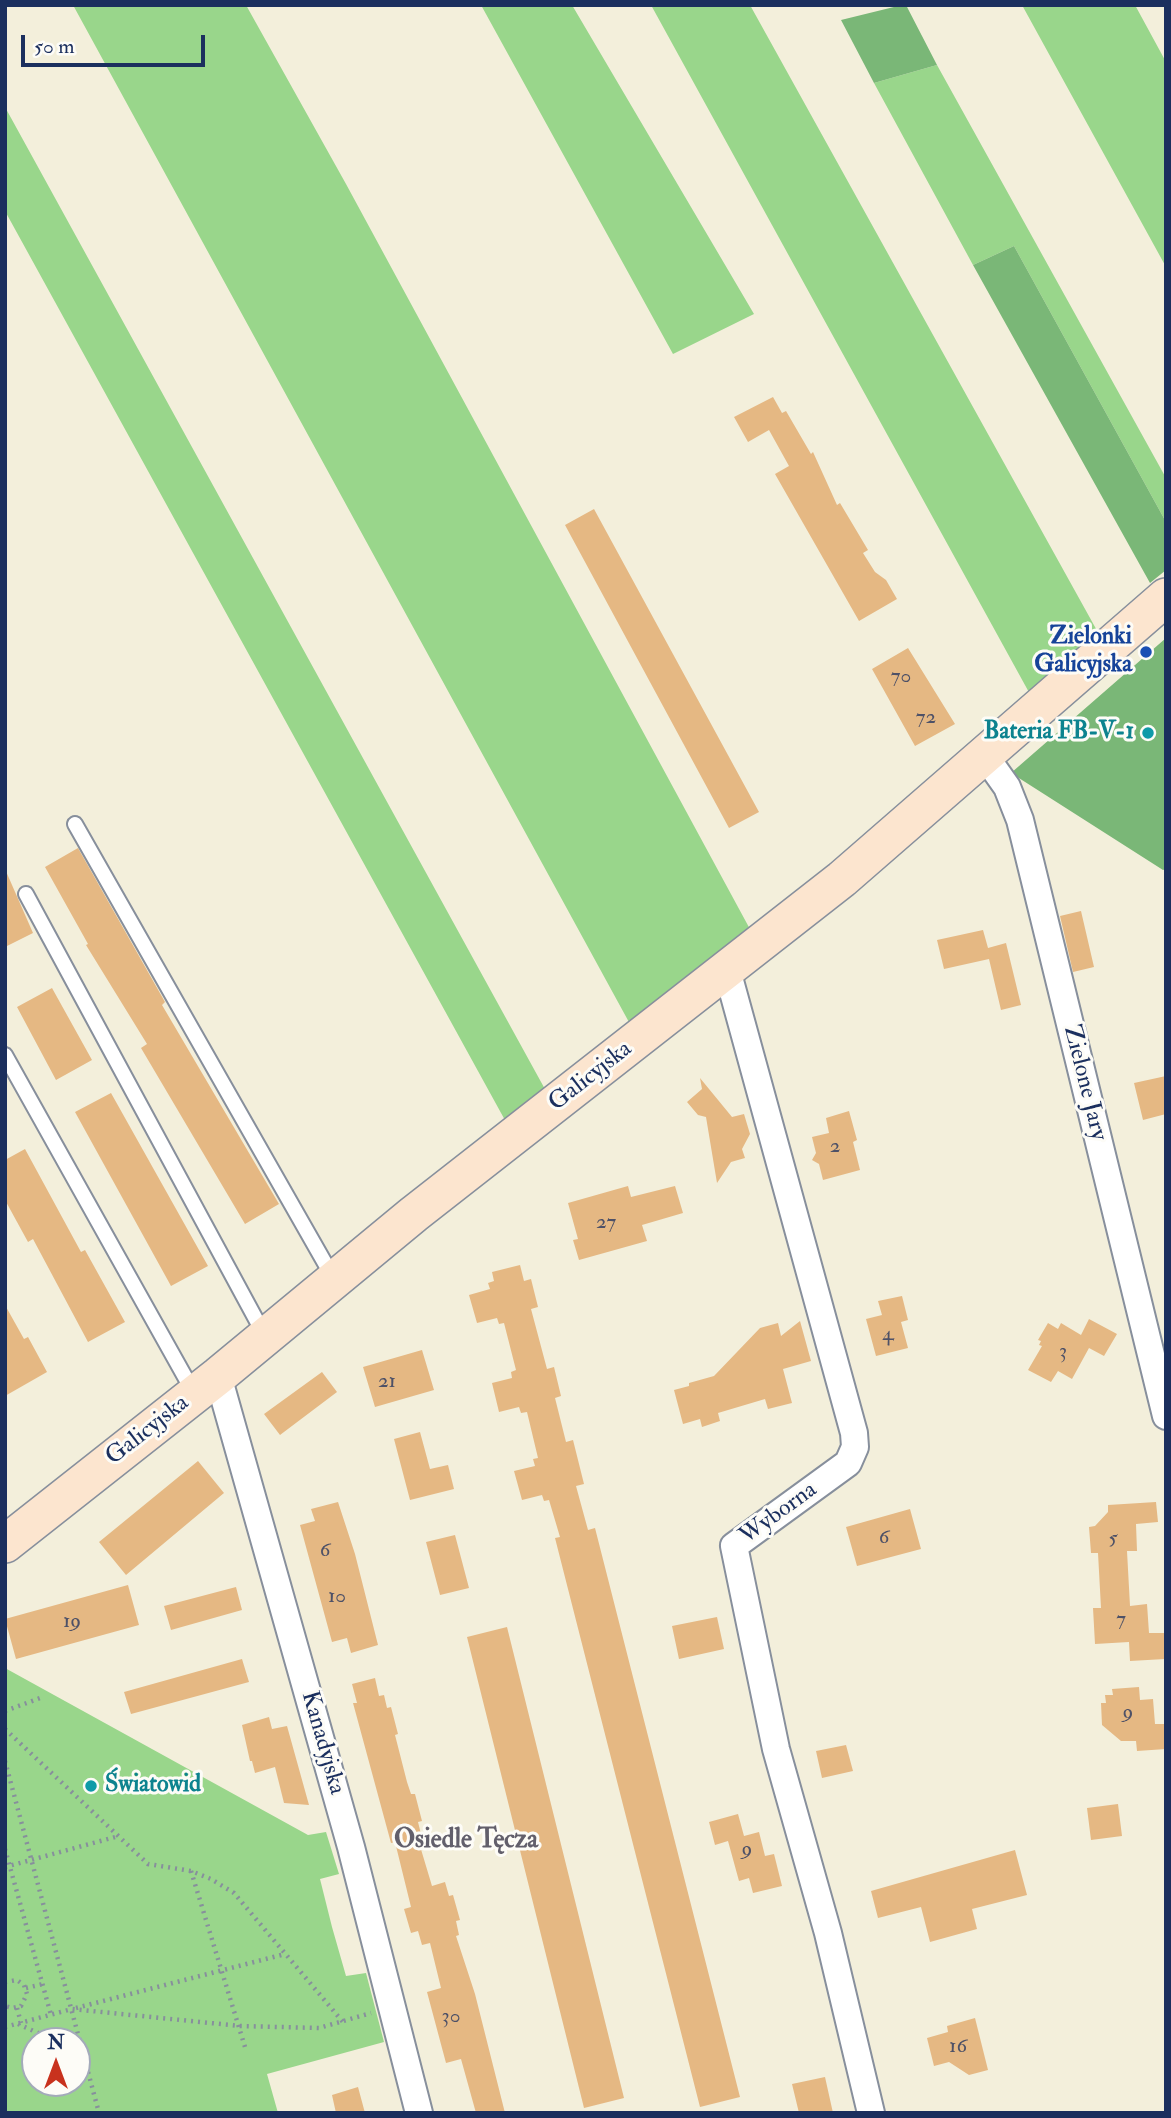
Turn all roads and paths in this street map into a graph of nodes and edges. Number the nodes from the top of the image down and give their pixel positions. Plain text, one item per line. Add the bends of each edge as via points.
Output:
1 (1166, 597) edge
2 (985, 756) junction
3 (75, 824) dead end
4 (26, 894) dead end
5 (727, 970) junction
6 (5, 1055) edge
7 (334, 1280) junction
8 (266, 1336) junction
9 (206, 1385) junction
10 (1166, 1416) edge
11 (5, 1544) edge
12 (43, 1697) dead end
13 (5, 1711) edge
14 (5, 1729) edge
15 (5, 1761) edge
16 (120, 1836) junction
17 (5, 1849) edge
18 (32, 1860) junction
19 (7, 1866) edge
20 (191, 1871) junction
21 (285, 1954) junction
22 (220, 1970) junction
23 (5, 1982) edge
24 (43, 1984) junction
25 (26, 1988) junction
26 (5, 2006) edge
27 (17, 2008) junction
28 (72, 2009) junction
29 (379, 2011) dead end
30 (51, 2015) junction
31 (343, 2022) junction
32 (19, 2023) junction
33 (240, 2026) junction
34 (5, 2027) edge
35 (27, 2027) edge
36 (77, 2027) edge
37 (245, 2047) dead end
38 (91, 2082) edge
39 (96, 2100) junction
40 (92, 2113) edge
41 (99, 2113) edge
42 (419, 2113) edge
43 (871, 2113) edge

1 - 2 street, Galicyjska
2 - 5 street, Galicyjska
2 - 10 street, Zielone Jary via 1007,787 1020,820
3 - 7 lane
4 - 8 lane
5 - 7 street, Galicyjska
5 - 43 street, Wyborna via 855,1447 848,1463 734,1546 776,1749 828,1933
6 - 9 lane
7 - 8 street, Galicyjska
8 - 9 street, Galicyjska
9 - 11 street, Galicyjska
9 - 42 street, Kanadyjska via 351,1847
12 - 13 path
14 - 16 path
15 - 18 path
16 - 18 path
16 - 20 path via 148,1864
17 - 19 path
18 - 19 path
18 - 28 path
19 - 24 path
20 - 21 path via 234,1893
20 - 22 path
21 - 22 path
21 - 31 path
22 - 28 path
22 - 33 path
23 - 25 path via 17,1980
24 - 25 path
24 - 30 path
25 - 27 path via 26,1998
26 - 27 path
27 - 32 path
28 - 30 path
28 - 33 path
28 - 36 path
29 - 31 path
30 - 32 path
31 - 33 path via 319,2028
32 - 34 path
32 - 35 path
33 - 37 path
38 - 39 path
39 - 40 path
39 - 41 path

